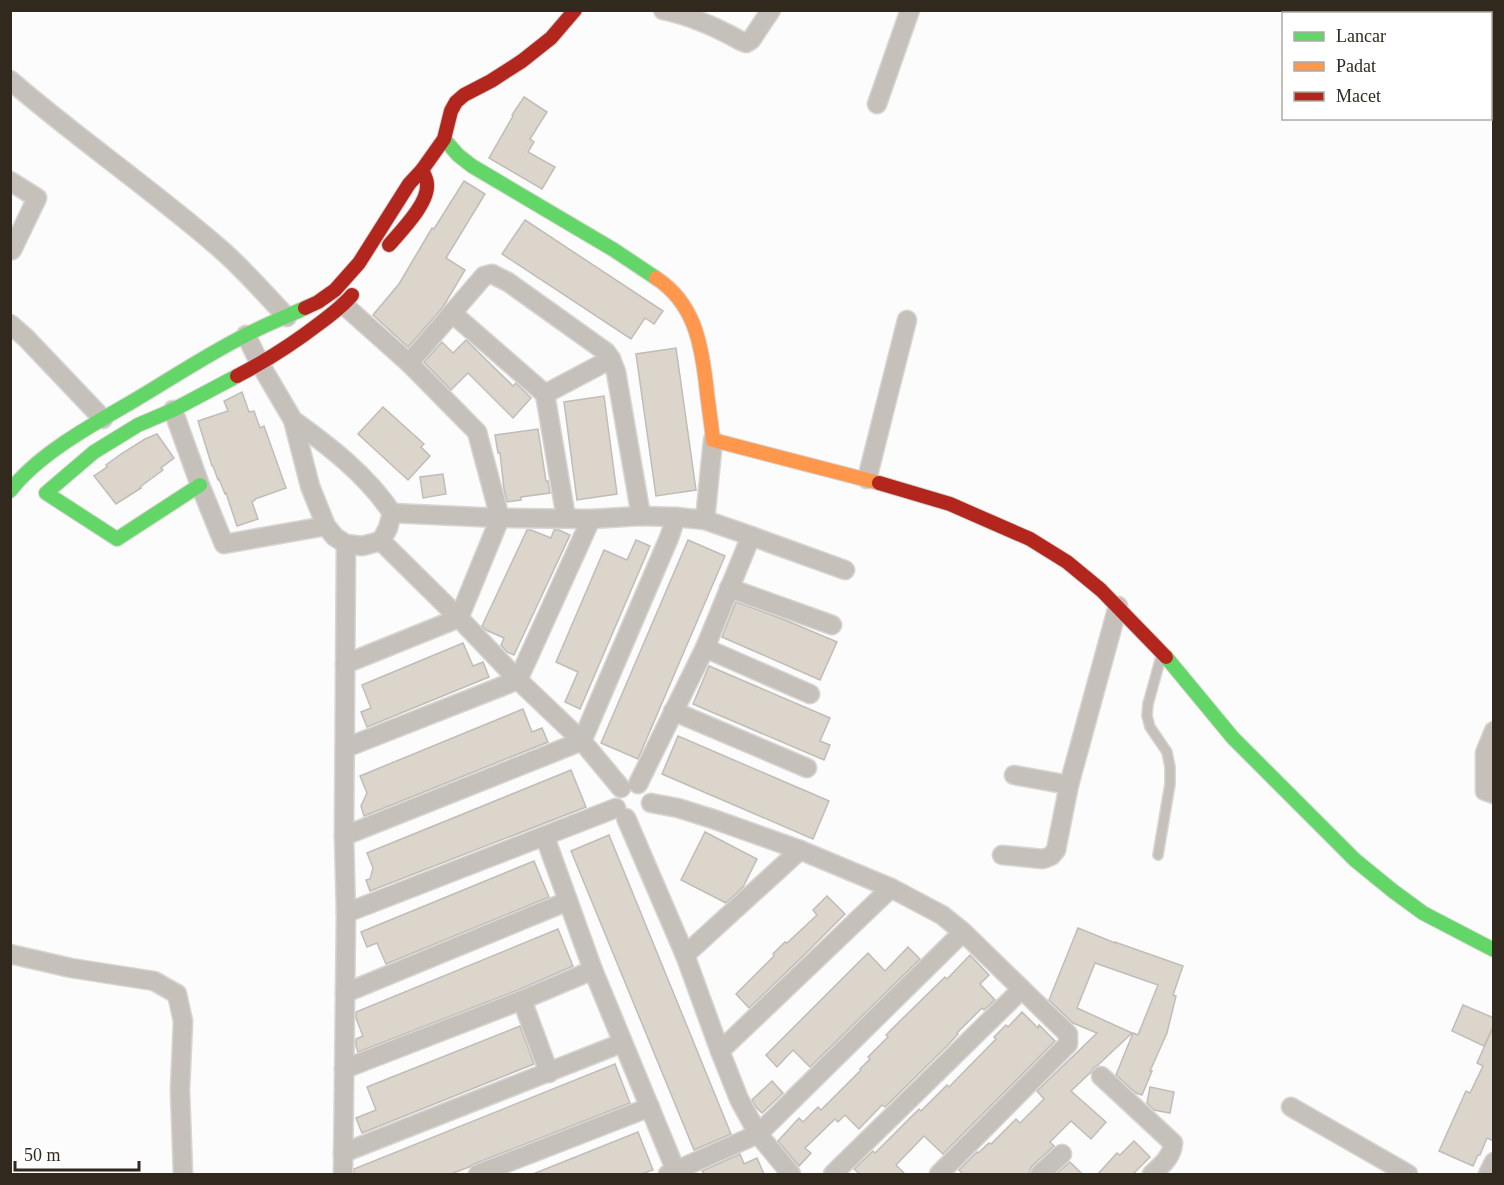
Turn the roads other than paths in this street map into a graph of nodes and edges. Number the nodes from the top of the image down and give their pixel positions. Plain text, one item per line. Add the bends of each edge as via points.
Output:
1 (575, 10) edge
2 (663, 10) edge
3 (771, 10) edge
4 (910, 10) edge
5 (10, 80) edge
6 (877, 104) dead end
7 (444, 139) junction
8 (422, 170) junction
9 (10, 181) edge
10 (12, 250) dead end
11 (379, 259) dead end
12 (358, 286) dead end
13 (344, 305) junction
14 (452, 313) junction
15 (287, 317) junction
16 (907, 320) dead end
17 (10, 324) edge
18 (246, 335) junction
19 (611, 359) junction
20 (409, 363) junction
21 (260, 364) junction
22 (545, 394) junction
23 (173, 410) junction
24 (103, 419) junction
25 (293, 420) junction
26 (713, 440) junction
27 (867, 479) junction
28 (200, 485) junction
29 (10, 491) edge
30 (392, 513) junction
31 (641, 516) junction
32 (676, 517) junction
33 (500, 518) junction
34 (566, 518) junction
35 (591, 519) junction
36 (705, 520) junction
37 (326, 526) junction
38 (752, 536) junction
39 (381, 542) junction
40 (346, 544) junction
41 (845, 570) dead end
42 (729, 588) junction
43 (1118, 606) junction
44 (459, 618) junction
45 (832, 625) dead end
46 (705, 648) junction
47 (1162, 653) junction
48 (345, 664) junction
49 (518, 680) junction
50 (810, 694) dead end
51 (674, 711) junction
52 (1494, 731) edge
53 (582, 741) junction
54 (345, 748) junction
55 (807, 768) dead end
56 (1014, 775) dead end
57 (1069, 785) junction
58 (629, 786) junction
59 (1494, 794) edge
60 (651, 803) junction
61 (621, 813) junction
62 (344, 836) junction
63 (545, 837) junction
64 (800, 850) junction
65 (1002, 855) dead end
66 (1158, 855) dead end
67 (891, 888) junction
68 (568, 901) junction
69 (346, 913) junction
70 (963, 932) junction
71 (1494, 950) edge
72 (10, 954) edge
73 (685, 955) junction
74 (593, 970) junction
75 (1021, 990) junction
76 (345, 993) junction
77 (522, 1000) junction
78 (622, 1043) junction
79 (720, 1051) junction
80 (344, 1069) junction
81 (549, 1073) junction
82 (1101, 1076) dead end
83 (650, 1107) junction
84 (1291, 1107) dead end
85 (758, 1134) junction
86 (343, 1153) junction
87 (1062, 1154) dead end
88 (1494, 1162) edge
89 (672, 1173) edge
90 (183, 1174) edge
91 (343, 1174) edge
92 (478, 1174) edge
93 (791, 1174) edge
94 (833, 1174) edge
95 (939, 1174) edge
96 (1040, 1174) edge
97 (1152, 1174) edge
98 (1408, 1174) edge
99 (1488, 1174) edge

1 - 7 street via 551,38 522,61 456,102
2 - 3 street via 712,25 746,43
4 - 6 street
5 - 15 street via 219,248
7 - 8 street
7 - 26 street via 472,166 614,250 664,283 679,298 698,335
8 - 11 street via 426,194
8 - 15 street via 408,184 347,277 318,302
9 - 10 street via 37,198
12 - 13 street
13 - 20 street
13 - 21 street
14 - 19 street via 484,276 492,274
14 - 20 street
14 - 22 street
15 - 18 street
16 - 27 street
17 - 24 street
18 - 21 street
18 - 24 street
19 - 22 street
19 - 31 street
20 - 33 street via 477,430
21 - 23 street
21 - 25 street
22 - 34 street
23 - 28 street
23 - 28 street via 138,425 94,452 46,494 117,539
24 - 29 street via 34,465
25 - 30 street via 361,475
25 - 37 street via 310,486
26 - 27 street
26 - 36 street
27 - 43 street via 950,504 1030,539 1067,562
28 - 37 street via 224,544
30 - 33 street
30 - 39 street
31 - 32 street
31 - 35 street
32 - 36 street
32 - 53 street
33 - 34 street
33 - 44 street
34 - 35 street
35 - 49 street
36 - 38 street
37 - 40 street
38 - 41 street
38 - 42 street
39 - 40 street
39 - 44 street
40 - 48 street
42 - 45 street
42 - 46 street
43 - 47 street
43 - 57 street
44 - 48 street
44 - 49 street
46 - 50 street
46 - 51 street
47 - 66 lane via 1147,716 1167,752 1170,766
47 - 71 street via 1233,738 1355,860 1423,913
48 - 54 street
49 - 53 street
49 - 54 street
51 - 55 street
51 - 58 street
52 - 59 street via 1485,753 1485,791
53 - 58 street
53 - 62 street
54 - 62 street
56 - 57 street
57 - 65 street via 1056,850 1051,856 1043,859
58 - 60 street via 648,790
58 - 61 street via 615,798
60 - 61 street via 639,818
60 - 64 street via 713,819
61 - 63 street
61 - 73 street
62 - 69 street
63 - 68 street
63 - 69 street
64 - 67 street
64 - 73 street
67 - 70 street via 942,915
67 - 79 street
68 - 74 street
68 - 76 street
69 - 76 street
70 - 75 street
70 - 85 street
72 - 90 street via 154,981 177,994 183,1021
73 - 79 street
74 - 77 street
74 - 78 street
75 - 94 street
75 - 95 street via 1068,1034 1068,1044
76 - 80 street
77 - 80 street
77 - 81 street
78 - 81 street
78 - 83 street
79 - 85 street
80 - 86 street
81 - 86 street
82 - 97 street via 1173,1143 1173,1151
83 - 89 street
83 - 92 street
84 - 98 street
85 - 89 street
85 - 93 street
86 - 91 street
87 - 96 street
88 - 99 street

